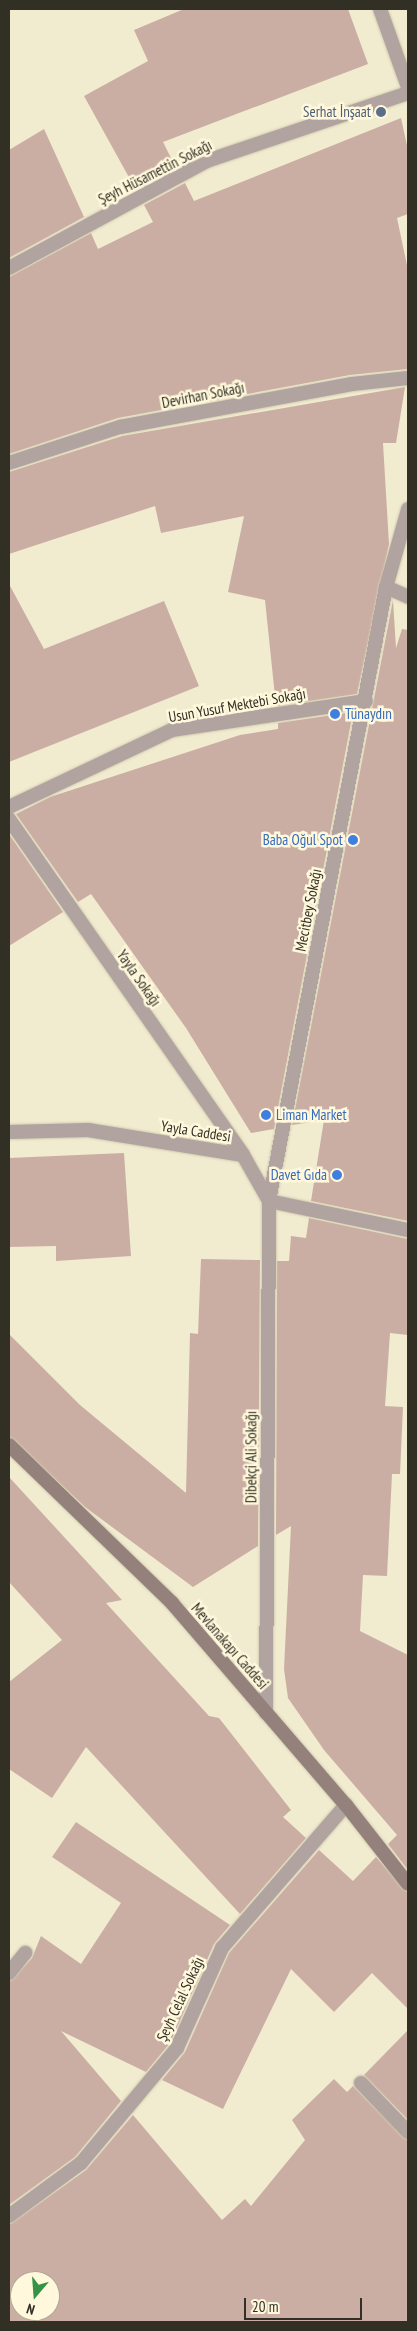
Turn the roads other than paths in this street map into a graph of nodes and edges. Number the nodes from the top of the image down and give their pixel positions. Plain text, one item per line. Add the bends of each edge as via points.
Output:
1 (380, 9) edge
2 (408, 87) edge
3 (408, 93) edge
4 (9, 268) edge
5 (408, 378) edge
6 (9, 463) edge
7 (408, 509) edge
8 (386, 587) junction
9 (408, 597) edge
10 (366, 701) junction
11 (9, 807) edge
12 (9, 819) edge
13 (9, 1132) edge
14 (243, 1155) junction
15 (269, 1201) junction
16 (408, 1230) edge
17 (9, 1445) edge
18 (266, 1713) junction
19 (346, 1805) junction
20 (408, 1884) edge
21 (25, 1953) dead end
22 (9, 1973) edge
23 (361, 2084) dead end
24 (408, 2132) edge
25 (9, 2216) edge

1 - 2 street
3 - 4 street, Şeyh Hüsamettin Sokağı via 207,161
5 - 6 street, Devirhan Sokağı via 352,384 120,427
7 - 8 street, Meсitbey Sokağı
8 - 9 street
8 - 10 street, Meсitbey Sokağı
10 - 11 street, Usun Yusuf Mektebi Sokağı via 172,730
10 - 15 street, Meсitbey Sokağı
12 - 14 street, Yayla Sokağı
13 - 14 street, Yayla Caddesi via 88,1130
14 - 15 street, Yayla Caddesi
15 - 16 street
15 - 18 street, Dibekçi Ali Sokağı
17 - 18 main road, Mevlanakapı Caddesi via 172,1603
18 - 19 main road, Mevlanakapı Caddesi
19 - 20 main road, Mevlanakapı Caddesi
19 - 25 street, Şeyh Celal Sokağı via 222,1948 177,2048 81,2163
21 - 22 street
23 - 24 street

